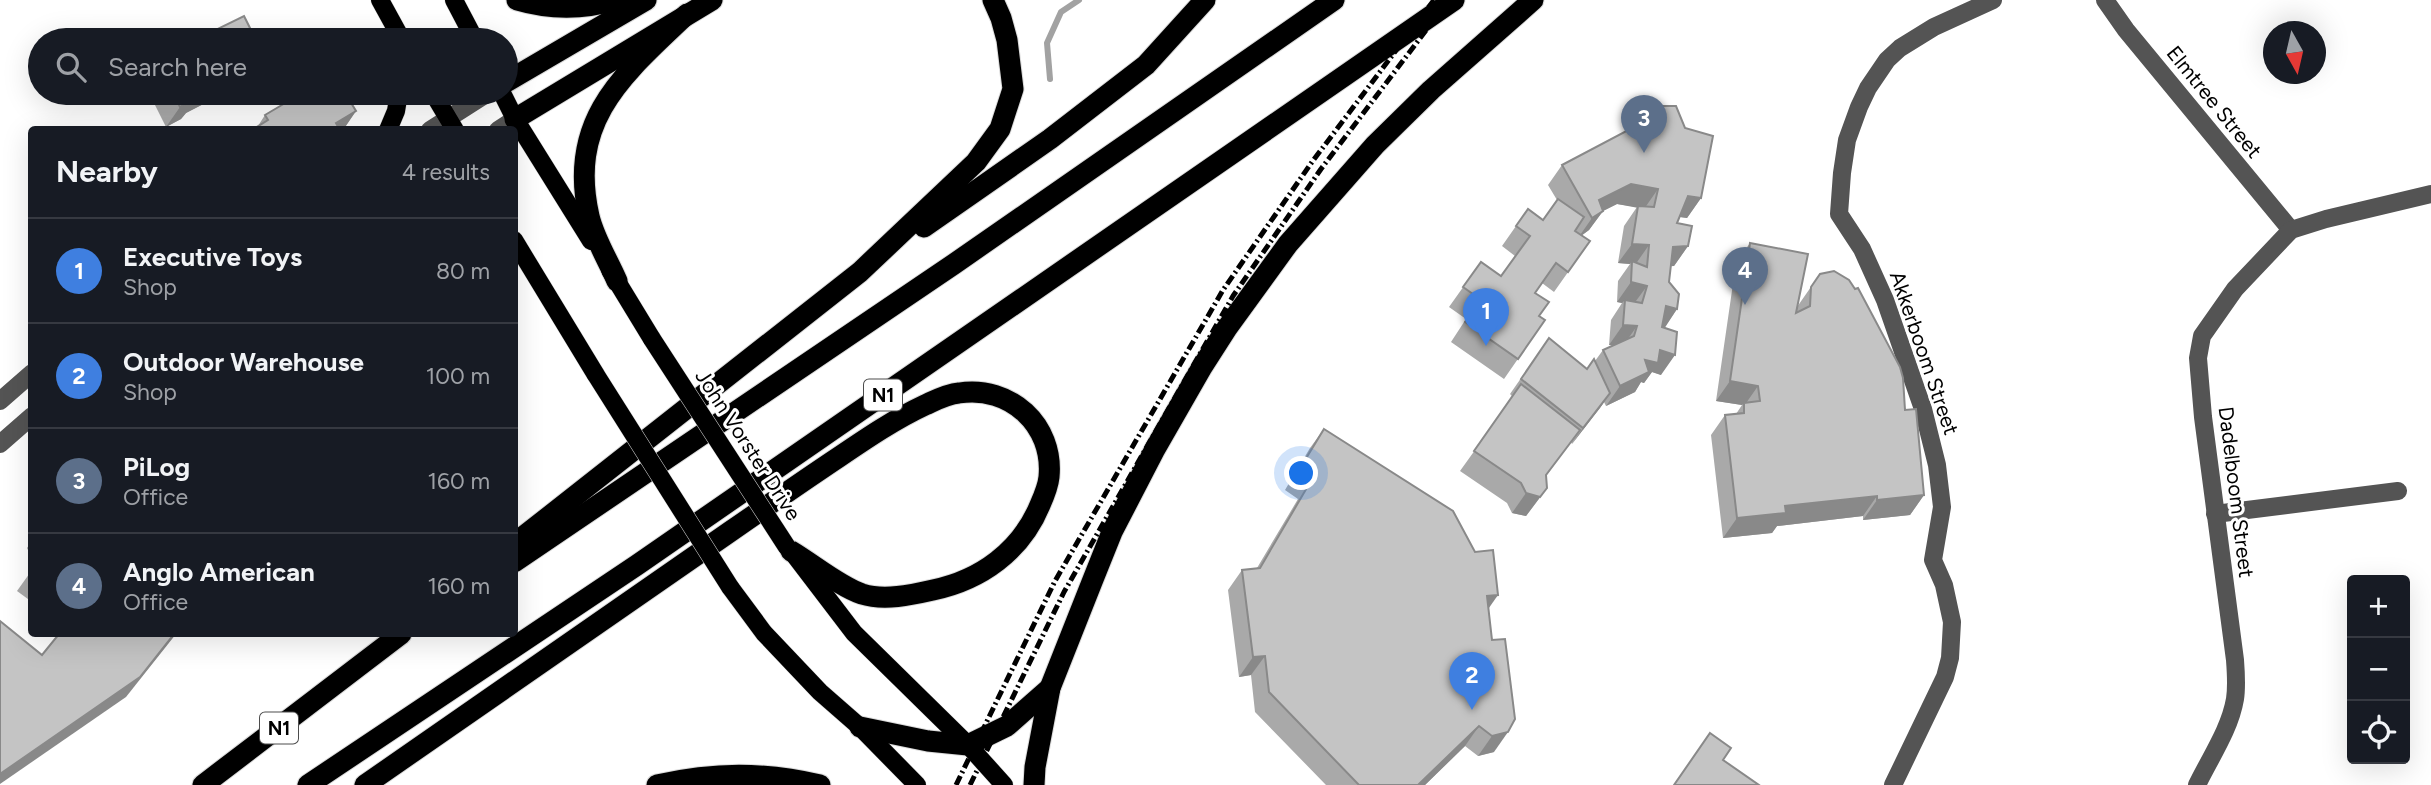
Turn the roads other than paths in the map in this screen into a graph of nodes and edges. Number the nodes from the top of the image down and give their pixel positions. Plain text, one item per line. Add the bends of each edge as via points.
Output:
1 (380, 0) edge
2 (454, 0) edge
3 (517, 0) edge
4 (616, 0) edge
5 (646, 0) edge
6 (712, 0) edge
7 (993, 0) edge
8 (1205, 0) edge
9 (1334, 0) edge
10 (1454, 0) edge
11 (1533, 0) edge
12 (1993, 0) edge
13 (2105, 0) edge
14 (687, 14) junction
15 (395, 28) edge
16 (469, 28) edge
17 (518, 75) edge
18 (397, 105) edge
19 (440, 105) edge
20 (474, 105) edge
21 (504, 105) edge
22 (451, 124) edge
23 (506, 124) edge
24 (390, 126) edge
25 (518, 141) edge
26 (2431, 194) edge
27 (2291, 230) junction
28 (518, 247) edge
29 (859, 272) junction
30 (617, 281) junction
31 (28, 376) edge
32 (0, 401) edge
33 (28, 420) edge
34 (0, 444) edge
35 (2398, 491) dead end
36 (2215, 514) junction
37 (518, 541) edge
38 (789, 549) junction
39 (518, 559) edge
40 (397, 637) edge
41 (404, 637) edge
42 (354, 670) junction
43 (1050, 688) junction
44 (860, 727) junction
45 (968, 745) junction
46 (203, 785) edge
47 (308, 785) edge
48 (365, 785) edge
49 (657, 785) edge
50 (820, 785) edge
51 (917, 785) edge
52 (1004, 785) edge
53 (1034, 785) edge
54 (1893, 785) edge
55 (2197, 785) edge

1 - 15 main road
2 - 16 main road
3 - 4 highway via 571,9
5 - 17 highway
6 - 14 highway
7 - 29 highway via 1007,40 1013,89 1000,129 976,162
8 - 29 highway via 1146,65 1050,139
9 - 39 highway
10 - 47 highway, N1 via 637,565
11 - 43 highway via 1375,145 1289,244 1227,328 1168,424 1112,532
12 - 54 street, Akkerboom Street via 1934,27 1887,60 1859,107 1843,155 1839,214 1862,249 1885,300 1937,464 1941,507 1933,560 1952,622 1945,677
13 - 27 street, Elmtree Street
14 - 23 highway
14 - 30 highway via 624,75 592,129 584,187 590,219
18 - 24 main road
19 - 22 main road
20 - 22 street
21 - 23 main road, John Vorster Drive
25 - 30 main road, John Vorster Drive
26 - 27 street
27 - 36 street, Dadelboom Street via 2235,289 2202,335 2198,358
28 - 44 main road, bridge via 730,587 764,633
29 - 37 highway
30 - 38 main road, John Vorster Drive, bridge
31 - 32 street
33 - 34 street
35 - 36 street
36 - 55 street, Dadelboom Street via 2235,660 2235,698
38 - 45 main road, John Vorster Drive via 854,633
38 - 48 highway via 855,590 875,596 936,589 980,573 1020,539 1046,491 1047,451 1038,425 1003,398 977,392 948,395 907,413
40 - 42 highway
41 - 42 highway, N1
42 - 46 highway, N1
43 - 45 highway via 1007,726
43 - 53 highway
44 - 45 highway
44 - 51 main road
45 - 52 main road, John Vorster Drive
49 - 50 highway via 731,774 773,775

